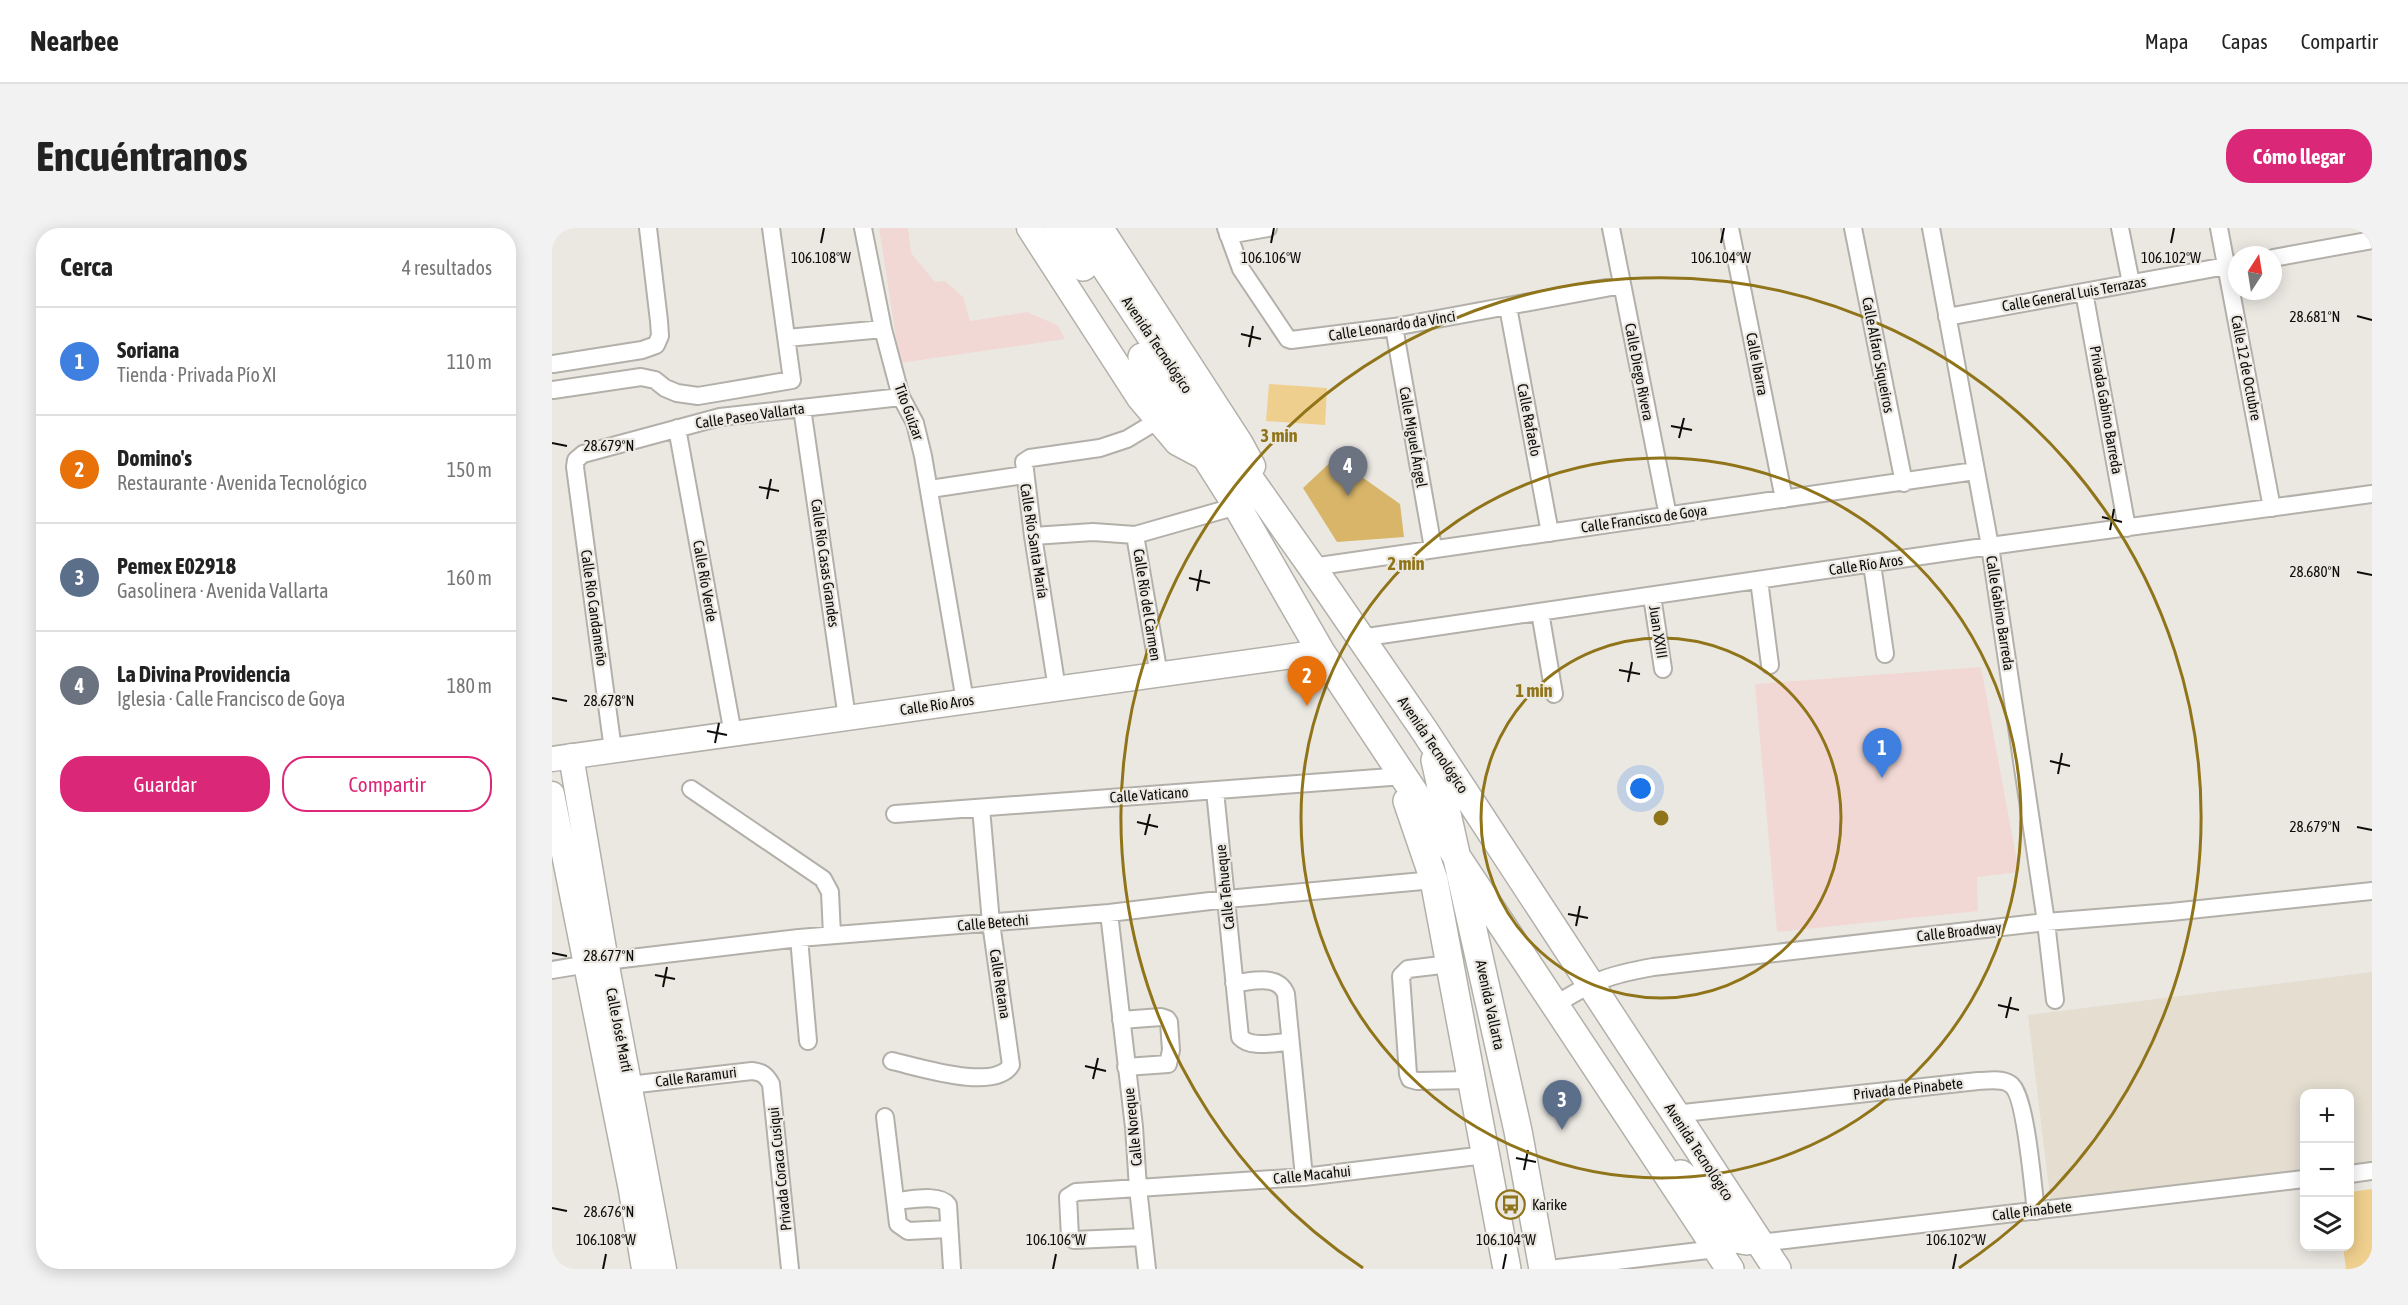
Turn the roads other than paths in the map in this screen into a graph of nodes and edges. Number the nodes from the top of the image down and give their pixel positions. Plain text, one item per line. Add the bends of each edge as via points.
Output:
1 (648, 228) edge
2 (771, 228) edge
3 (864, 228) edge
4 (1029, 228) edge
5 (1057, 228) edge
6 (1079, 228) edge
7 (1101, 228) edge
8 (1268, 228) edge
9 (1611, 228) edge
10 (1730, 228) edge
11 (1853, 228) edge
12 (1931, 228) edge
13 (2120, 228) edge
14 (2219, 228) edge
15 (1227, 231) edge
16 (2372, 240) edge
17 (2228, 254) edge
18 (2282, 256) edge
19 (2228, 266) edge
20 (2131, 283) junction
21 (1622, 285) junction
22 (2084, 292) junction
23 (2238, 300) edge
24 (1508, 307) junction
25 (1947, 317) junction
26 (1394, 327) junction
27 (884, 329) junction
28 (787, 338) junction
29 (552, 360) edge
30 (553, 364) edge
31 (1163, 372) junction
32 (552, 390) edge
33 (902, 397) junction
34 (802, 408) junction
35 (1157, 421) junction
36 (677, 428) junction
37 (1207, 459) junction
38 (575, 467) joint
39 (1975, 471) junction
40 (1024, 475) junction
41 (1904, 483) junction
42 (930, 489) junction
43 (2372, 494) edge
44 (1784, 499) junction
45 (1266, 502) junction
46 (1237, 506) junction
47 (2272, 508) junction
48 (1668, 516) junction
49 (2127, 528) junction
50 (1550, 533) junction
51 (1135, 534) junction
52 (1033, 536) junction
53 (1990, 546) junction
54 (1432, 548) junction
55 (1872, 564) junction
56 (1312, 567) junction
57 (1759, 580) junction
58 (1652, 596) junction
59 (1540, 612) junction
60 (1360, 638) junction
61 (1321, 652) junction
62 (1885, 654) dead end
63 (1770, 665) dead end
64 (1663, 669) dead end
65 (1159, 675) junction
66 (1057, 689) junction
67 (1554, 694) dead end
68 (965, 701) junction
69 (847, 718) junction
70 (733, 734) junction
71 (1431, 741) junction
72 (613, 750) junction
73 (562, 757) edge
74 (1404, 776) junction
75 (691, 789) dead end
76 (1215, 790) junction
77 (552, 794) edge
78 (981, 808) junction
79 (895, 814) dead end
80 (1464, 867) junction
81 (1434, 880) junction
82 (2372, 891) edge
83 (1227, 899) junction
84 (1109, 913) junction
85 (2046, 922) junction
86 (991, 923) junction
87 (832, 935) junction
88 (799, 938) junction
89 (1571, 957) junction
90 (595, 963) junction
91 (1450, 964) junction
92 (552, 970) edge
93 (1234, 983) junction
94 (1589, 984) junction
95 (2055, 1000) dead end
96 (1555, 1005) junction
97 (1121, 1020) junction
98 (808, 1041) dead end
99 (1290, 1042) junction
100 (892, 1061) dead end
101 (1126, 1066) junction
102 (762, 1073) joint
103 (1472, 1080) junction
104 (629, 1085) junction
105 (1674, 1114) junction
106 (885, 1117) dead end
107 (1485, 1155) junction
108 (1661, 1165) junction
109 (2372, 1171) edge
110 (2354, 1173) edge
111 (1304, 1177) junction
112 (2300, 1179) edge
113 (1138, 1188) junction
114 (896, 1201) junction
115 (2036, 1211) junction
116 (949, 1229) junction
117 (1143, 1238) junction
118 (1757, 1256) edge
119 (1723, 1259) edge
120 (644, 1269) edge
121 (664, 1269) edge
122 (790, 1269) edge
123 (952, 1269) edge
124 (1147, 1269) edge
125 (1507, 1269) edge
126 (1543, 1269) edge
127 (1550, 1269) edge
128 (1777, 1269) edge

1 - 30 street via 660,328 654,348
2 - 28 street
3 - 27 street, Tito Guízar
4 - 35 street
5 - 31 main road, Avenida Tecnológico
6 - 31 main road, Avenida Tecnológico
7 - 45 street via 1240,442
8 - 15 street
9 - 21 street, Calle Diego Rivera
10 - 44 street, Calle Ibarra
11 - 41 street, Calle Alfaro Siqueiros
12 - 25 street, Calle Gabino Barreda
13 - 20 street
14 - 17 street, Calle 12 de Octubre
15 - 26 street, Calle Leonardo da Vinci via 1241,268 1290,340
16 - 18 street
19 - 20 street, Calle General Luis Terrazas
20 - 22 street, Calle General Luis Terrazas
21 - 24 street, Calle Leonardo da Vinci
21 - 48 street, Calle Diego Rivera
22 - 25 street, Calle General Luis Terrazas
22 - 49 street, Privada Gabino Barreda
23 - 47 street, Calle 12 de Octubre
24 - 26 street, Calle Leonardo da Vinci
24 - 50 street, Calle Rafaelo
25 - 39 street, Calle Gabino Barreda
26 - 54 street, Calle Miguel Ángel
27 - 28 street
27 - 33 street, Tito Guízar
28 - 32 street, Calle Paseo Vallarta via 792,380 698,396 676,393 655,380 641,377
29 - 30 street, Calle Paseo Vallarta
30 - 32 street, Calle Paseo Vallarta
31 - 37 main road, Avenida Tecnológico
31 - 45 main road, Avenida Tecnológico
33 - 34 street, Calle Paseo Vallarta
33 - 42 street, Tito Guízar via 915,423
34 - 36 street, Calle Paseo Vallarta via 720,417
34 - 69 street, Calle Río Casas Grandes
35 - 37 street via 1177,442
35 - 40 street, Calle Río Santa María via 1127,439 1100,448 1030,458 1024,462
36 - 38 street, Calle Paseo Vallarta via 583,454
36 - 70 street, Calle Río Verde
37 - 46 main road, Avenida Tecnológico
38 - 72 street, Calle Río Candameño
39 - 41 street, Calle Francisco de Goya
39 - 53 street, Calle Gabino Barreda
40 - 42 street
40 - 52 street, Calle Río Santa María
41 - 44 street, Calle Francisco de Goya
42 - 68 street, Tito Guízar
43 - 47 street, Calle Río Aros
44 - 48 street, Calle Francisco de Goya
45 - 56 main road, Avenida Tecnológico
46 - 51 street
46 - 61 main road, Avenida Tecnológico
47 - 49 street, Calle Río Aros
48 - 50 street, Calle Francisco de Goya
49 - 53 street, Calle Río Aros
50 - 54 street, Calle Francisco de Goya
51 - 52 street
51 - 65 street, Calle Río del Carmen
52 - 66 street, Calle Río Santa María
53 - 55 street, Calle Río Aros
53 - 85 street, Calle Gabino Barreda
54 - 56 street, Calle Francisco de Goya
55 - 57 street, Calle Río Aros
55 - 62 street
56 - 60 main road, Avenida Tecnológico
57 - 58 street, Calle Río Aros
57 - 63 street
58 - 59 street, Calle Río Aros
58 - 64 street, Juan XXIII
59 - 60 street, Calle Río Aros
59 - 67 street
60 - 71 main road, Avenida Tecnológico
61 - 65 street, Calle Río Aros
61 - 74 main road, Avenida Tecnológico
65 - 66 street, Calle Río Aros
66 - 68 street, Calle Río Aros
68 - 69 street, Calle Río Aros
69 - 70 street, Calle Río Aros
70 - 72 street, Calle Río Aros
71 - 80 main road, Avenida Vallarta
71 - 89 main road, Avenida Tecnológico
72 - 73 street, Calle Río Aros
73 - 90 street, Calle José Martí
74 - 76 street, Calle Vaticano
74 - 80 main road, Avenida Tecnológico
74 - 81 main road, Avenida Vallarta via 1407,798
75 - 87 street via 823,879 830,892
76 - 78 street, Calle Vaticano
76 - 83 street, Calle Tehueque
77 - 90 street, Calle José Martí
78 - 79 street, Calle Vaticano
78 - 86 street, Calle Retana
80 - 89 main road via 1498,889 1550,964 1557,966
80 - 96 main road, Avenida Tecnológico
80 - 126 main road, Avenida Vallarta
81 - 83 street, Calle Betechi
81 - 91 main road, Avenida Vallarta
82 - 85 street, Calle Broadway
83 - 84 street, Calle Betechi
83 - 93 street, Calle Tehueque
84 - 86 street, Calle Betechi
84 - 97 street, Calle Noreque
85 - 94 street, Calle Broadway via 1653,967 1617,973
85 - 95 street, Calle Gabino Barreda
86 - 87 street, Calle Betechi
86 - 100 street, Calle Retana via 1011,1053 1007,1071 991,1077 971,1077
87 - 88 street, Calle Betechi
88 - 90 street, Calle Betechi
88 - 98 street
89 - 94 main road, Avenida Tecnológico
90 - 92 street, Calle Betechi
90 - 104 street, Calle José Martí
90 - 120 street, Calle José Martí
91 - 103 main road, Avenida Vallarta
91 - 103 street via 1408,969 1401,976 1408,1074 1417,1081
93 - 99 street, Calle Tehueque via 1242,1040 1253,1044
93 - 99 street via 1269,980 1283,986
94 - 96 street, Calle Broadway
94 - 105 main road, Avenida Tecnológico
96 - 108 main road, Avenida Tecnológico
97 - 101 street, Calle Noreque
97 - 101 street, Calle Noreque via 1166,1017 1169,1022 1168,1064
99 - 111 street
101 - 113 street, Calle Noreque
102 - 104 street, Calle Raramuri
102 - 122 street, Privada Coraca Cusiqui via 771,1084
103 - 107 main road, Avenida Vallarta
104 - 121 street, Calle José Martí
105 - 115 street, Privada de Pinabete via 1998,1080 2009,1083 2019,1096
105 - 118 main road, Avenida Tecnológico
106 - 114 street
107 - 111 street, Calle Macahui
107 - 125 main road, Avenida Vallarta
108 - 118 main road via 1675,1169 1696,1186 1736,1239
108 - 119 main road, Avenida Tecnológico
109 - 110 street
111 - 113 street, Calle Macahui
112 - 115 street, Calle Pinabete
113 - 117 street, Calle Noreque
113 - 117 street, Calle Noreque via 1076,1192 1068,1197 1070,1237 1079,1241
114 - 116 street via 898,1224 905,1230
114 - 116 street via 945,1201
115 - 118 street, Calle Pinabete
116 - 123 street
117 - 124 street, Calle Noreque
118 - 119 main road via 1747,1258 1732,1249
118 - 128 main road, Avenida Tecnológico
119 - 127 street

